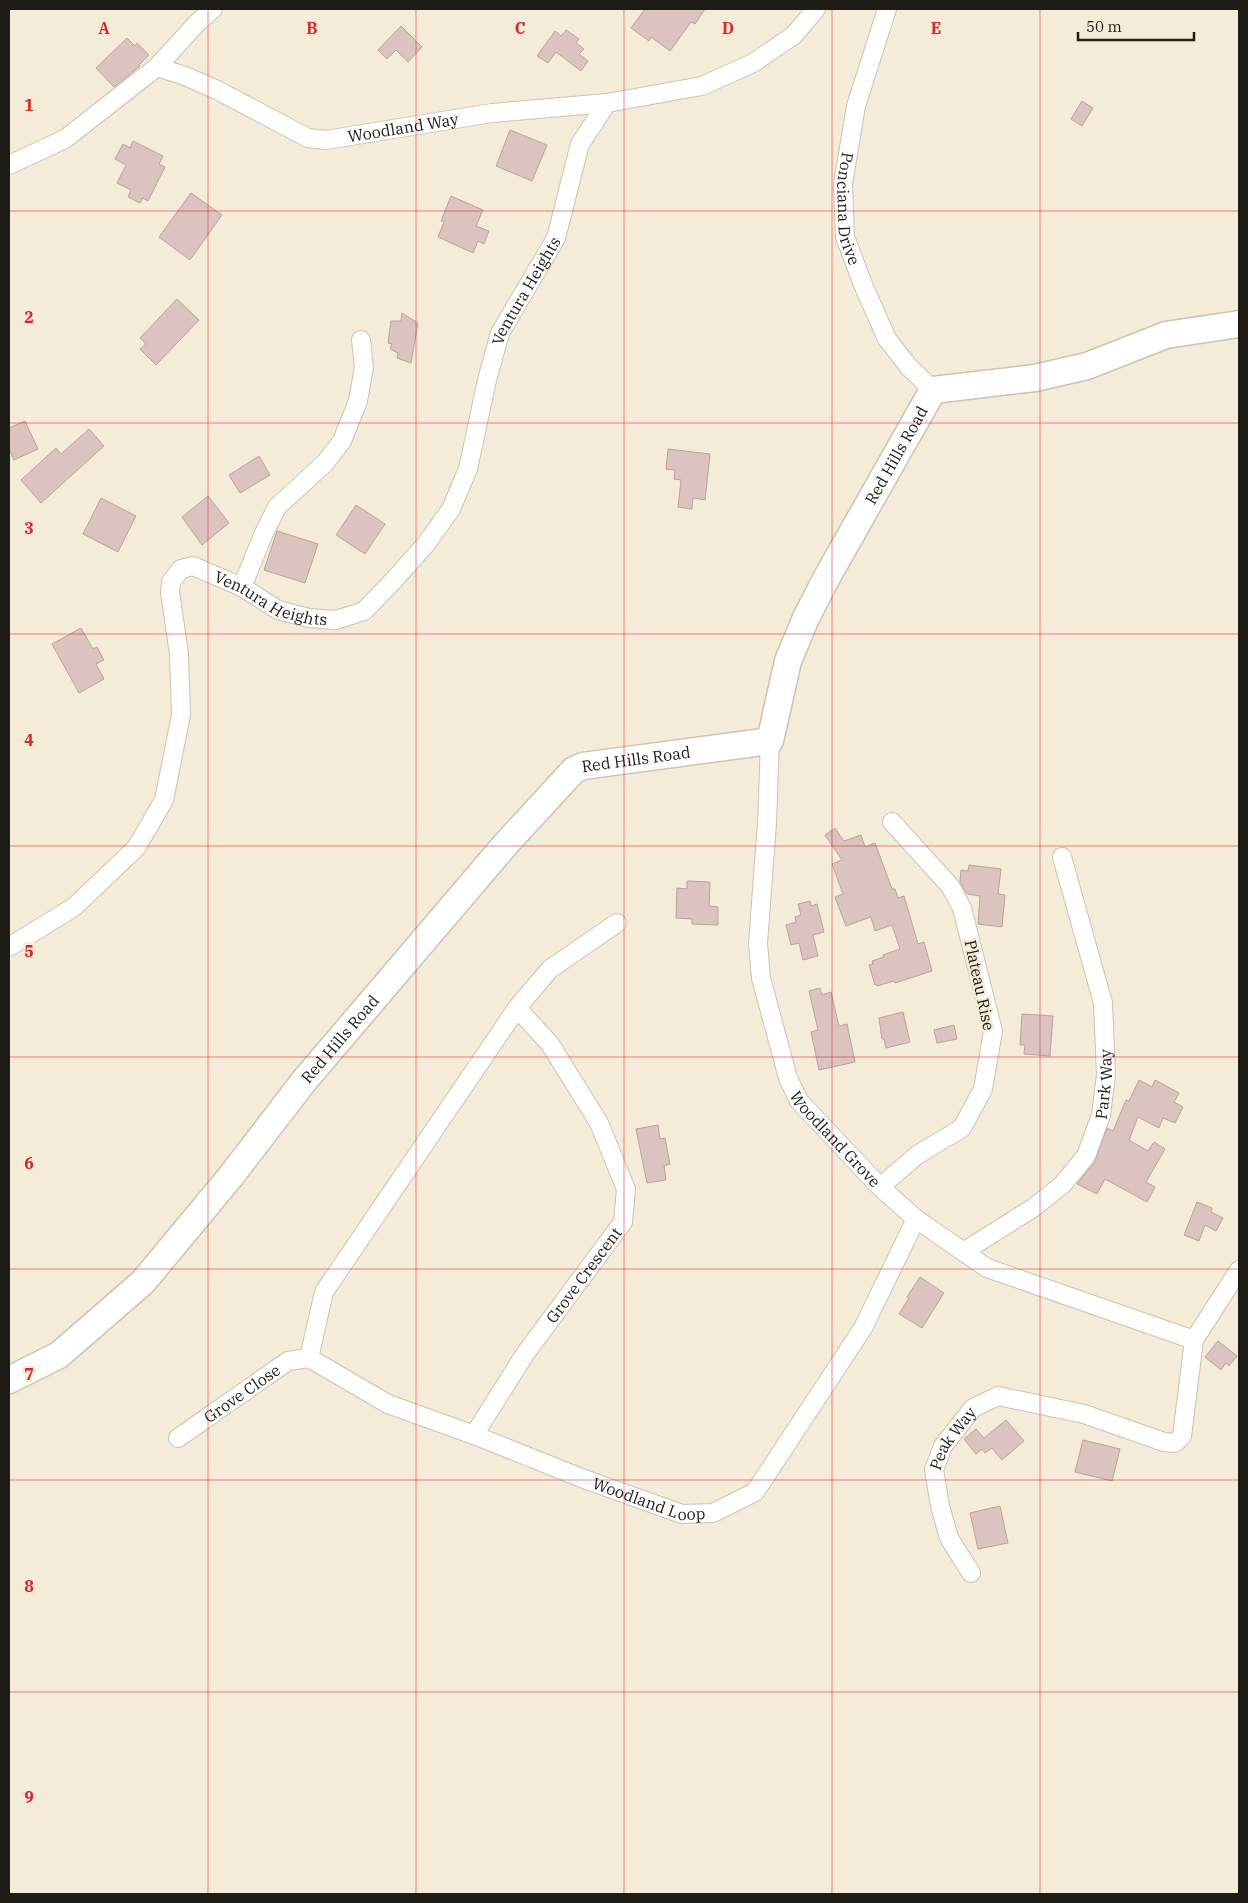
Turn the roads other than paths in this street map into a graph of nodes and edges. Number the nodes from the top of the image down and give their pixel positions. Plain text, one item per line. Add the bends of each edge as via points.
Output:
1 (213, 9) edge
2 (816, 9) edge
3 (887, 9) edge
4 (157, 67) junction
5 (607, 103) junction
6 (9, 165) edge
7 (1239, 324) edge
8 (361, 340) dead end
9 (934, 390) junction
10 (242, 587) junction
11 (770, 741) junction
12 (892, 822) dead end
13 (1062, 857) dead end
14 (617, 923) dead end
15 (9, 947) edge
16 (517, 1008) junction
17 (880, 1187) junction
18 (916, 1219) junction
19 (963, 1252) junction
20 (1239, 1270) edge
21 (1194, 1340) junction
22 (309, 1358) junction
23 (9, 1380) edge
24 (474, 1436) junction
25 (178, 1438) dead end
26 (971, 1573) dead end

1 - 4 street via 196,23
2 - 5 street, Woodland Way via 794,35 753,63 702,86
3 - 9 street, Ponciana Drive via 856,106 843,184 845,237 888,339 909,367
4 - 5 street, Woodland Way via 217,90 308,138 326,140 492,113
4 - 6 street via 65,139
5 - 10 street, Ventura Heights via 580,144 556,238 500,334 468,469 451,510 431,537 364,611 336,620 309,618 278,610
7 - 9 main road, Red Hills Road via 1166,334 1087,366 1035,378
8 - 10 street via 364,367 358,401 342,442 326,463 277,507
9 - 11 main road, Red Hills Road via 806,618 788,661
10 - 15 street, Ventura Heights via 193,566 181,569 171,582 179,654 181,715 164,800 136,848 74,907
11 - 17 street, Woodland Grove via 758,943 761,978 788,1078 799,1101
11 - 23 main road, Red Hills Road via 583,766 574,770 505,845 311,1074 144,1282 59,1354
12 - 17 street, Plateau Rise via 950,886 962,908 993,1032 983,1088 962,1128 918,1155
13 - 19 street, Park Way via 1103,1003 1106,1075 1101,1116 1086,1156 1062,1185
14 - 16 street via 550,969
16 - 22 street via 324,1292
16 - 24 street, Grove Crescent via 550,1044 594,1115 626,1189 623,1222 525,1354
17 - 18 street, Woodland Grove
18 - 19 street, Woodland Grove
18 - 24 street, Woodland Loop via 862,1328 754,1492 722,1509 713,1513 682,1514
19 - 21 street, Woodland Grove via 987,1268
20 - 21 street
21 - 26 street, Peak Way via 1182,1436 1174,1443 1084,1414 998,1396 973,1408 944,1446 934,1470 949,1538
22 - 24 street, Woodland Loop via 388,1404
22 - 25 street, Grove Close via 288,1360

